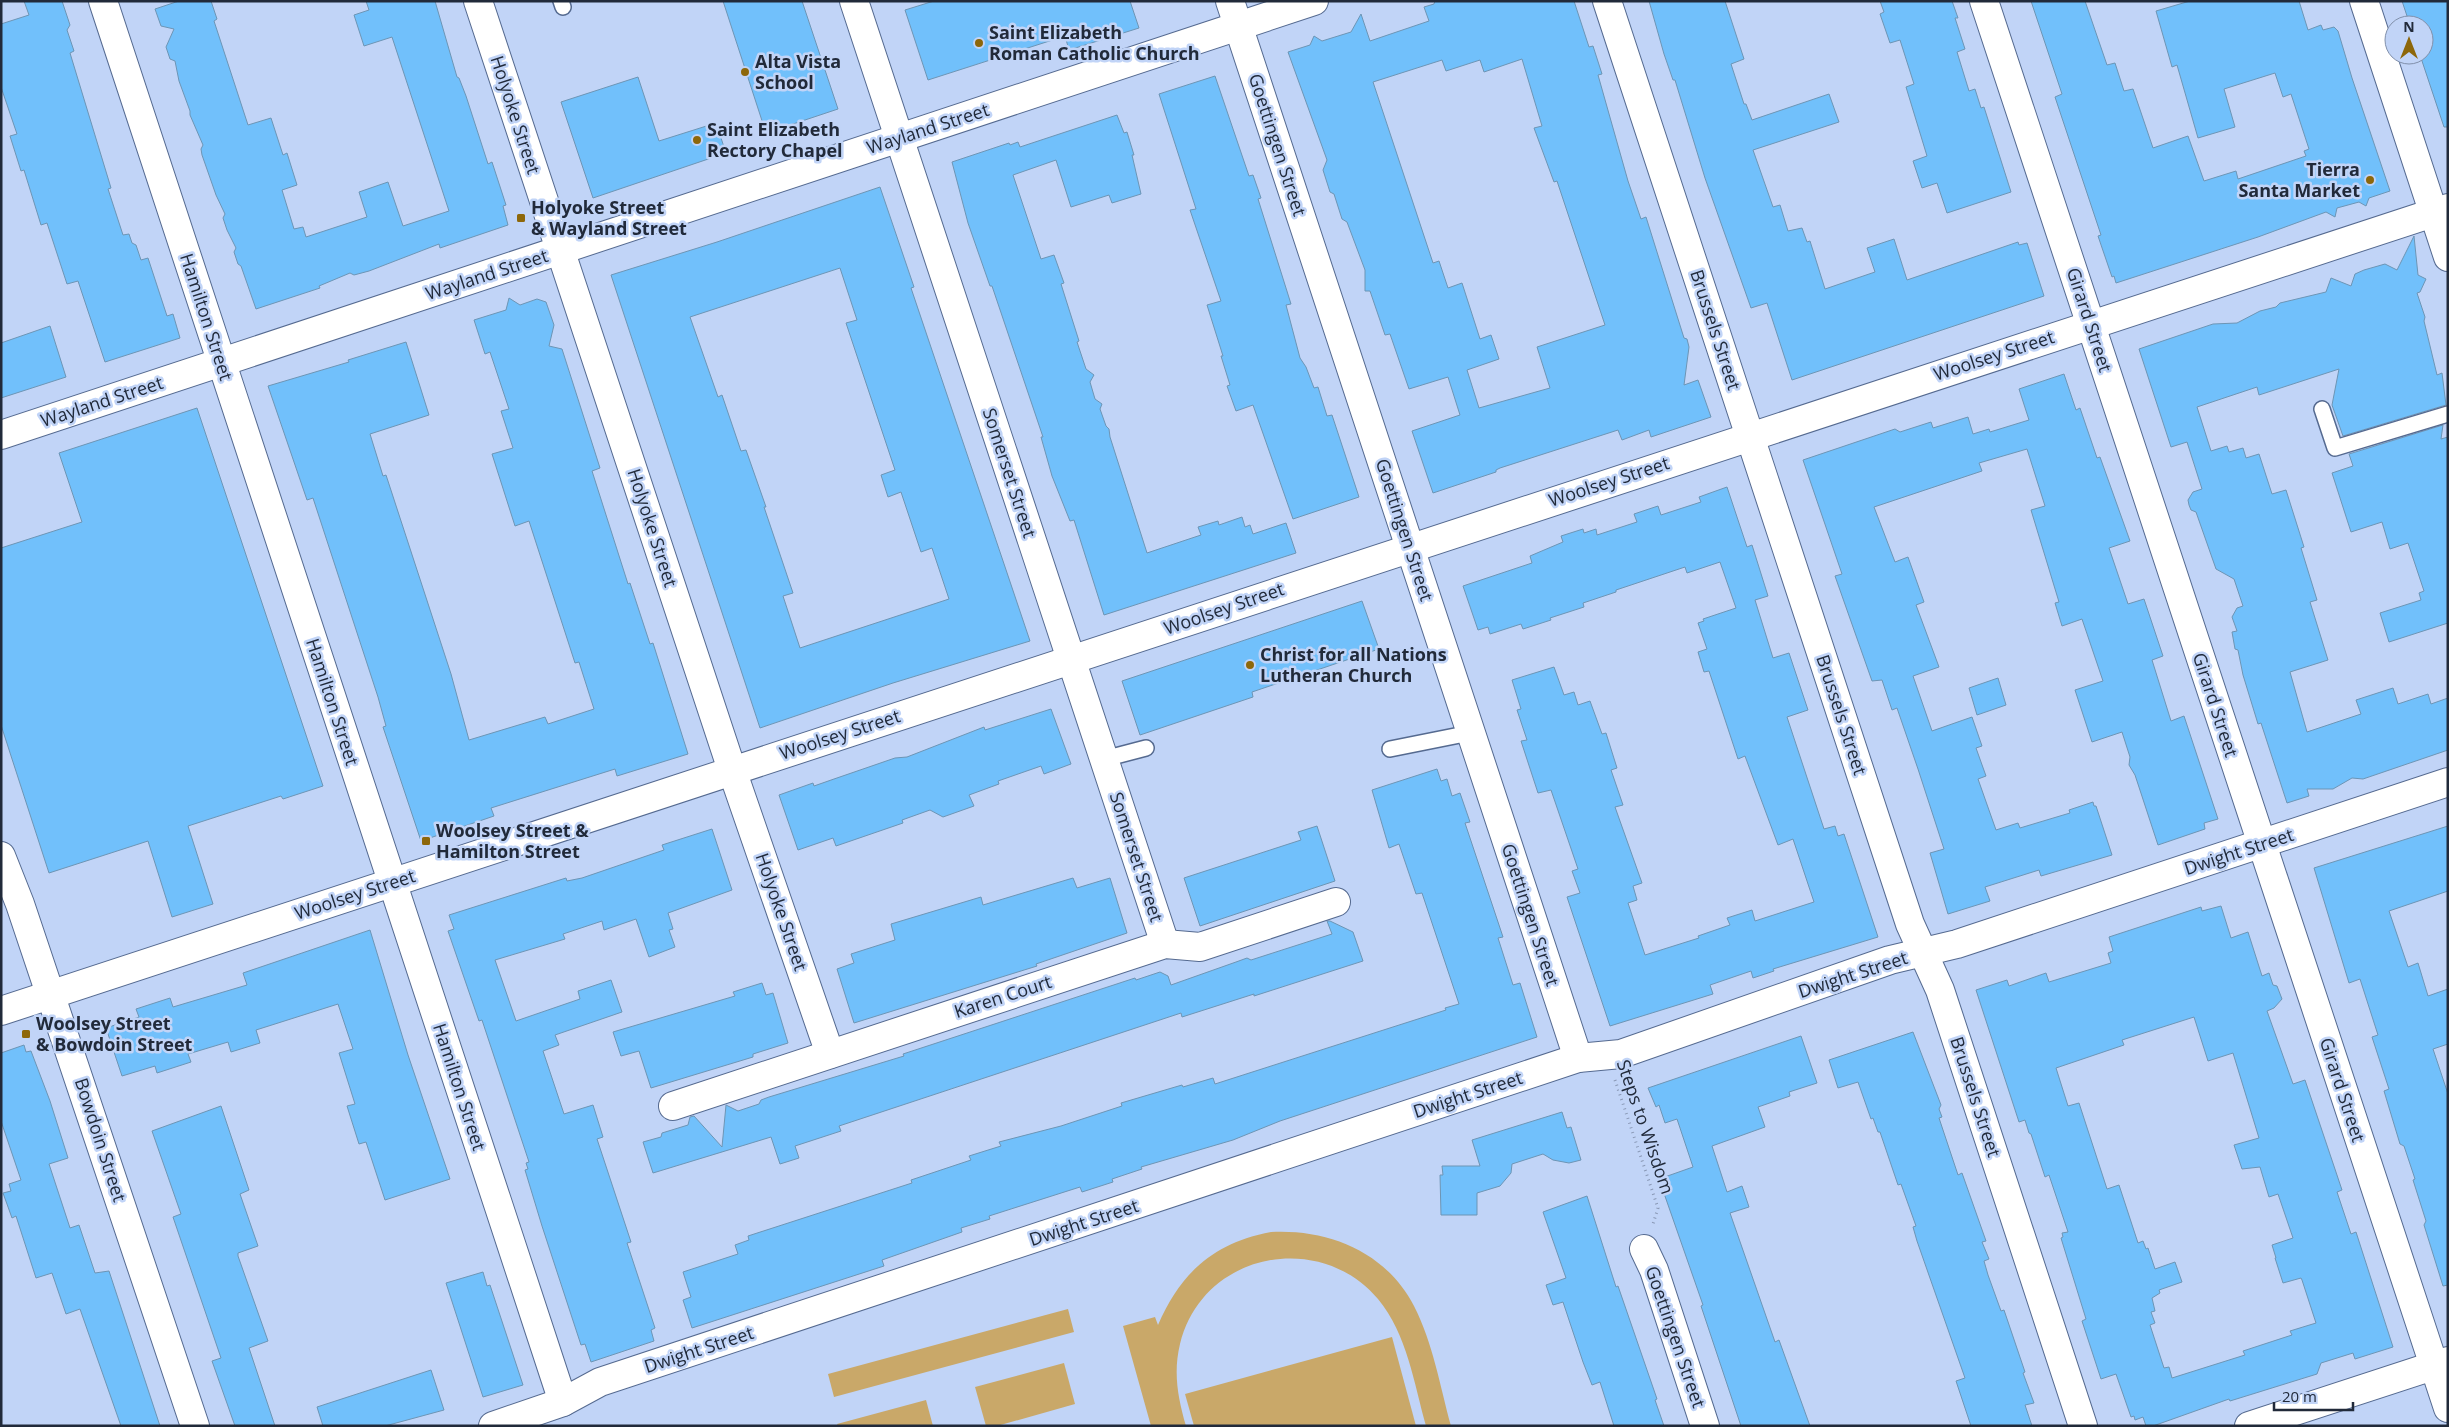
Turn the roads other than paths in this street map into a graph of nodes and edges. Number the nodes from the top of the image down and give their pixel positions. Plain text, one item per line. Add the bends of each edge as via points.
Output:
1 (103, 1) edge
2 (478, 1) edge
3 (854, 1) edge
4 (1314, 1) edge
5 (1607, 1) edge
6 (1984, 1) edge
7 (2364, 1) edge
8 (1234, 14) edge
9 (900, 139) junction
10 (2440, 210) edge
11 (560, 251) junction
12 (2448, 257) edge
13 (2090, 324) junction
14 (220, 362) junction
15 (2322, 409) dead end
16 (2448, 414) edge
17 (1, 435) edge
18 (1749, 435) junction
19 (1410, 547) junction
20 (1071, 661) junction
21 (1470, 733) junction
22 (1146, 748) dead end
23 (1390, 749) dead end
24 (1104, 759) junction
25 (732, 770) junction
26 (2448, 782) edge
27 (2261, 845) junction
28 (1, 856) edge
29 (392, 883) junction
30 (1336, 902) dead end
31 (1165, 944) junction
32 (1924, 952) junction
33 (51, 994) junction
34 (1, 1011) edge
35 (830, 1054) junction
36 (1578, 1058) junction
37 (673, 1106) dead end
38 (1644, 1249) dead end
39 (2441, 1363) edge
40 (564, 1402) junction
41 (2448, 1408) edge
42 (195, 1426) edge
43 (494, 1426) edge
44 (1705, 1426) edge
45 (2083, 1426) edge
46 (2249, 1426) edge

1 - 14 street, Hamilton Street
2 - 11 street, Holyoke Street
3 - 9 street, Somerset Street
4 - 8 street, Wayland Street
5 - 18 street, Brussels Street
6 - 13 street, Girard Street
7 - 10 street
8 - 9 street, Wayland Street
8 - 19 street, Goettingen Street
9 - 11 street, Wayland Street
9 - 20 street, Somerset Street
10 - 12 street
10 - 13 street, Woolsey Street
11 - 14 street, Wayland Street
11 - 25 street, Holyoke Street
13 - 18 street, Woolsey Street
13 - 27 street, Girard Street
14 - 17 street, Wayland Street
14 - 29 street, Hamilton Street
15 - 16 lane via 2335,448
18 - 19 street, Woolsey Street
18 - 32 street, Brussels Street via 1910,924
19 - 20 street, Woolsey Street
19 - 21 street, Goettingen Street
20 - 24 street, Somerset Street
20 - 25 street, Woolsey Street
21 - 23 lane
21 - 36 street, Goettingen Street
22 - 24 lane
24 - 31 street, Somerset Street
25 - 29 street, Woolsey Street
25 - 35 street, Holyoke Street
26 - 27 street, Dwight Street
27 - 32 street, Dwight Street
27 - 39 street, Girard Street
28 - 33 street, Bowdoin Street
29 - 33 street, Woolsey Street
29 - 40 street, Hamilton Street
30 - 31 street, Karen Court via 1200,946
31 - 35 street, Karen Court
32 - 36 street, Dwight Street via 1890,960 1621,1054
32 - 45 street, Brussels Street via 1940,990
33 - 34 street, Woolsey Street
33 - 42 street, Bowdoin Street
35 - 37 street, Karen Court
36 - 40 street, Dwight Street via 600,1382
38 - 44 street, Goettingen Street via 1654,1270
39 - 41 street, Girard Street
39 - 46 street
40 - 43 street, Dwight Street

